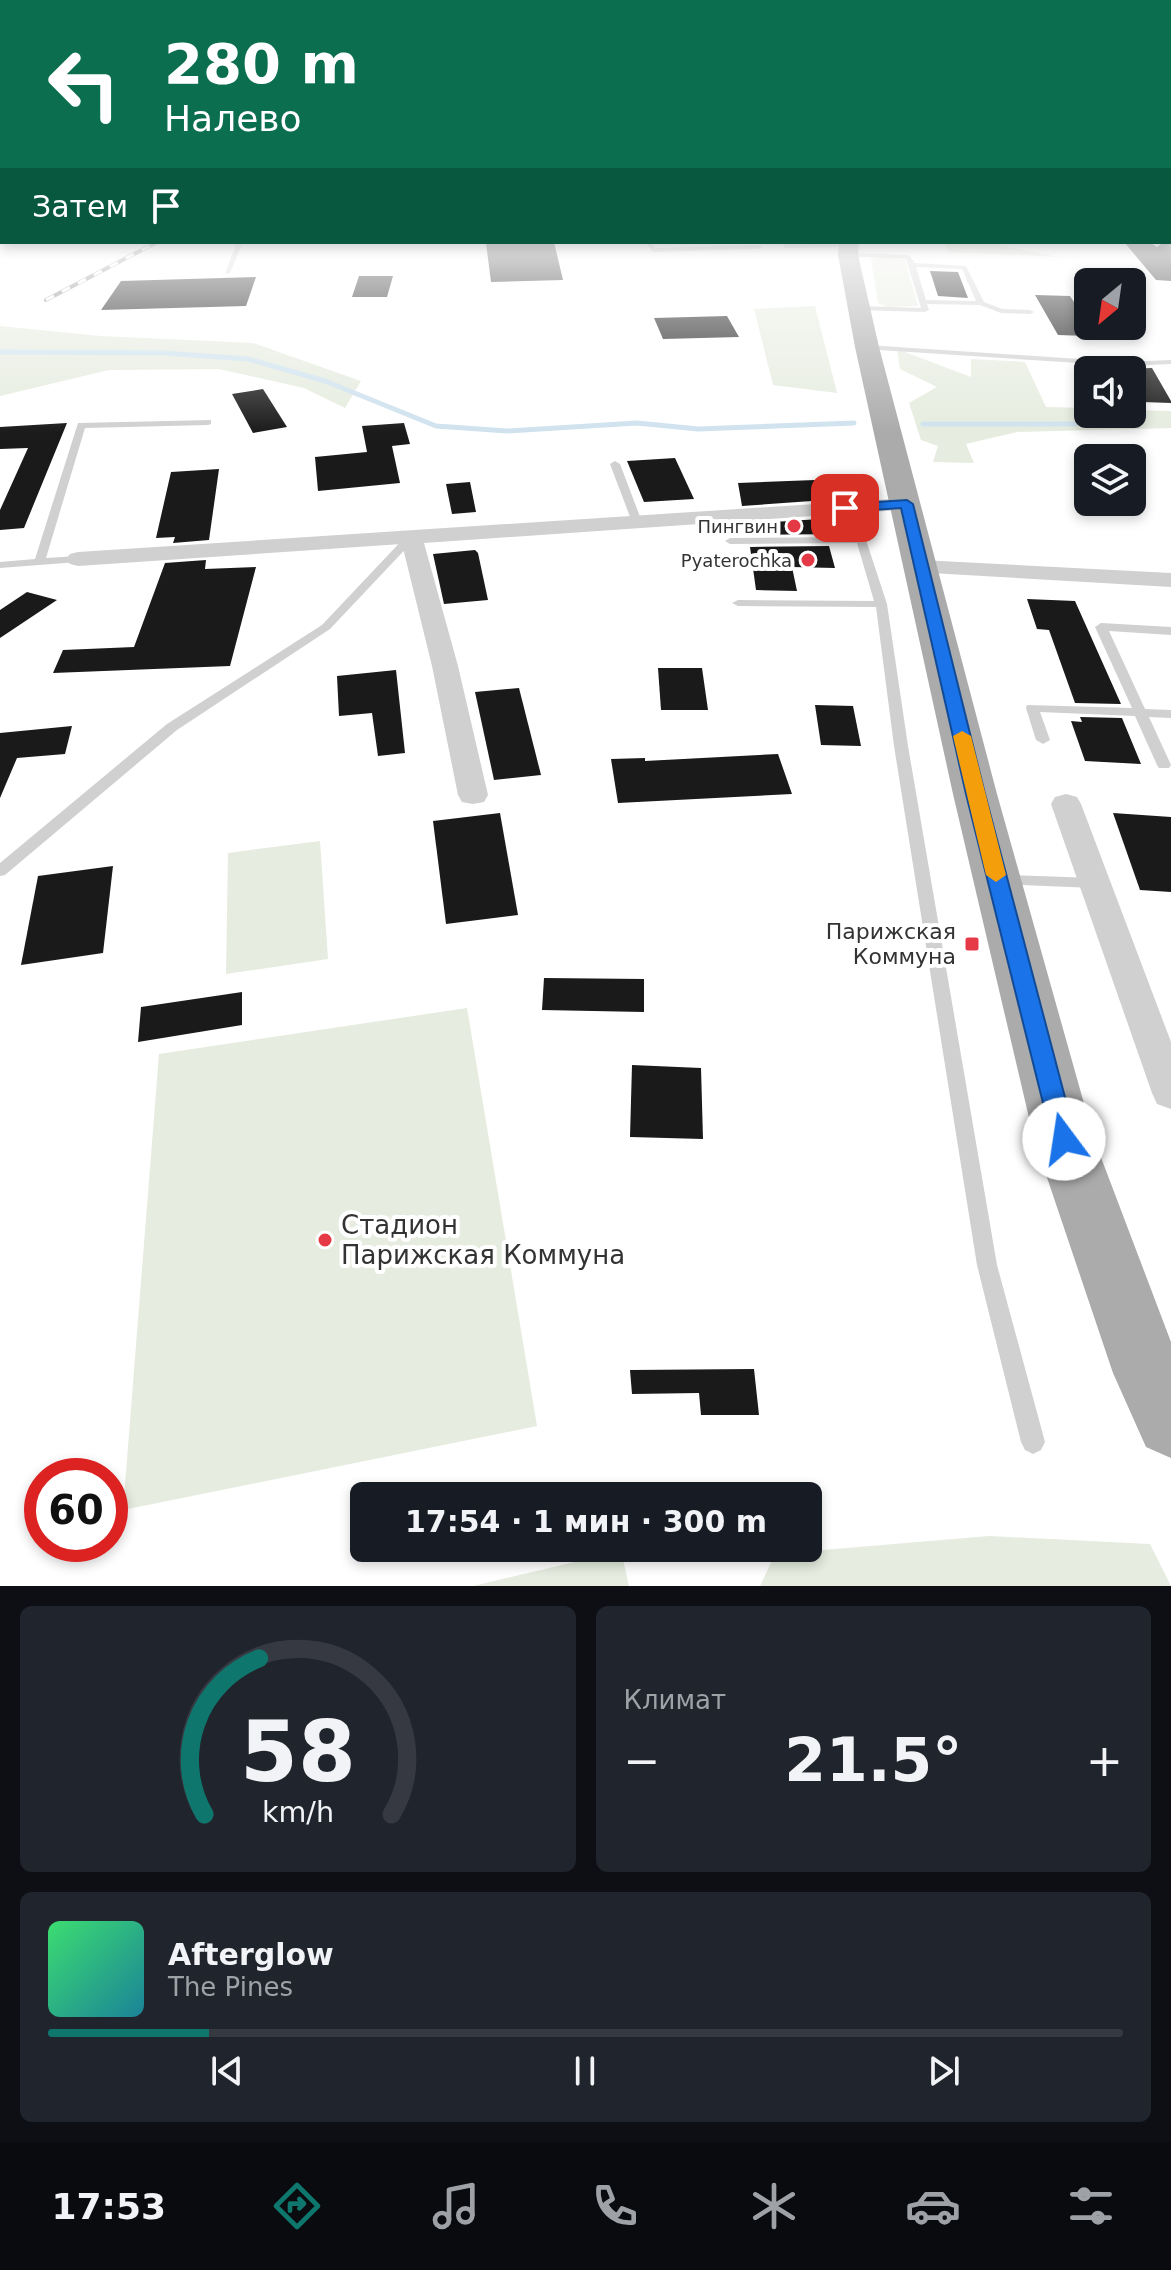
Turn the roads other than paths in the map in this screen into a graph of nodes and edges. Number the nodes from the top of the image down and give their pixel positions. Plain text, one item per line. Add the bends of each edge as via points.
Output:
1 (854, 285) edge
2 (917, 285) edge
3 (973, 285) edge
4 (922, 302) junction
5 (981, 303) junction
6 (859, 308) junction
7 (1030, 312) dead end
8 (867, 347) junction
9 (1171, 362) edge
10 (208, 422) dead end
11 (615, 464) dead end
12 (907, 504) junction
13 (637, 522) junction
14 (411, 537) junction
15 (730, 541) dead end
16 (78, 559) joint
17 (39, 562) junction
18 (0, 565) edge
19 (921, 567) junction
20 (1171, 580) edge
21 (738, 603) dead end
22 (881, 604) junction
23 (1171, 631) edge
24 (1142, 713) junction
25 (1171, 714) edge
26 (1043, 740) dead end
27 (1164, 765) dead end
28 (473, 795) dead end
29 (1066, 804) dead end
30 (0, 871) edge
31 (997, 880) junction
32 (1094, 883) junction
33 (1171, 1093) edge
34 (1163, 1389) edge
35 (1033, 1442) dead end

1 - 6 main road
2 - 4 lane
3 - 5 lane
4 - 5 lane
4 - 6 lane via 925,310
5 - 7 lane via 1001,311
6 - 8 main road
8 - 9 lane via 1125,364
8 - 12 main road
10 - 17 lane via 81,425
11 - 13 lane
12 - 13 street
12 - 19 main road
13 - 14 street
14 - 16 street
14 - 28 street
14 - 30 lane via 326,627 172,727
15 - 22 lane via 861,540
16 - 17 lane
17 - 18 lane
19 - 20 street
19 - 31 main road
21 - 22 lane
22 - 35 lane via 987,1265
23 - 24 lane via 1101,627
24 - 25 lane
24 - 26 lane via 1032,708
24 - 27 lane
29 - 32 street
31 - 32 lane
31 - 34 main road via 1064,1139
32 - 33 street

